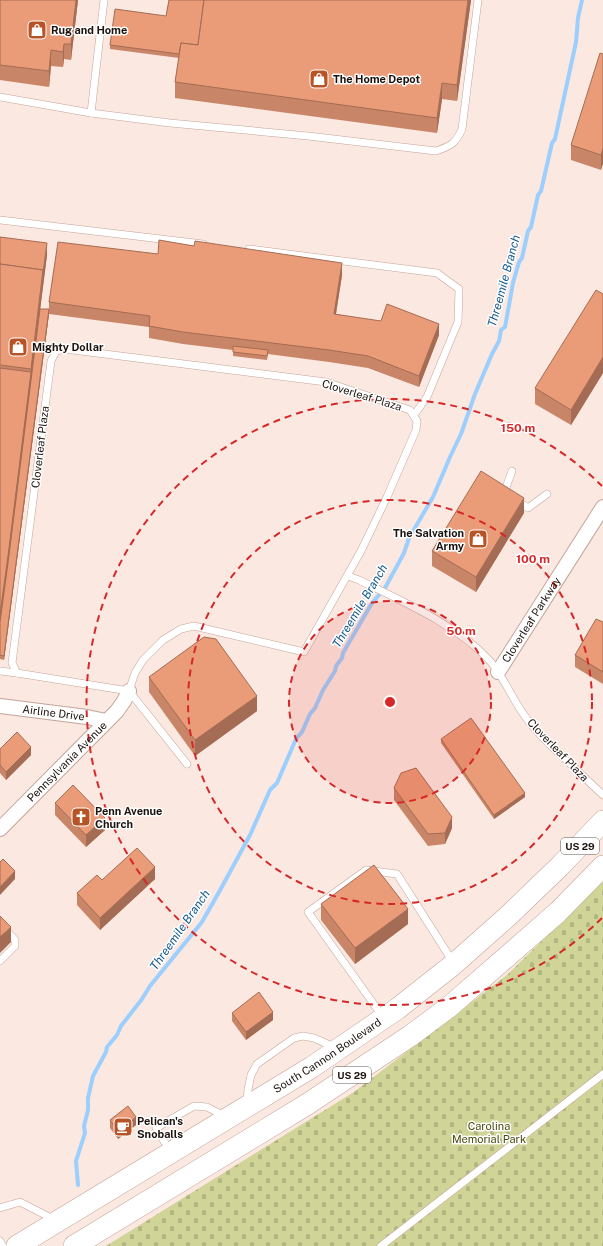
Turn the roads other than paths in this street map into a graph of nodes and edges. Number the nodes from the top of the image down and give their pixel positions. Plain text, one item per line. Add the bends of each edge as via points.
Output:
1 (104, 0) edge
2 (478, 0) edge
3 (0, 97) edge
4 (91, 113) junction
5 (0, 220) edge
6 (211, 245) edge
7 (242, 248) edge
8 (414, 415) junction
9 (512, 471) dead end
10 (547, 494) dead end
11 (603, 507) edge
12 (348, 576) junction
13 (0, 671) edge
14 (498, 672) junction
15 (17, 674) junction
16 (129, 691) junction
17 (0, 706) edge
18 (106, 721) junction
19 (187, 764) dead end
20 (603, 794) edge
21 (603, 821) edge
22 (0, 829) edge
23 (603, 866) edge
24 (0, 924) edge
25 (0, 961) edge
26 (454, 964) junction
27 (383, 1018) junction
28 (338, 1049) junction
29 (603, 1074) edge
30 (247, 1106) junction
31 (228, 1118) junction
32 (170, 1152) junction
33 (0, 1208) edge
34 (57, 1221) junction
35 (0, 1241) edge
36 (3, 1246) edge
37 (17, 1246) edge
38 (74, 1246) edge
39 (381, 1246) edge

1 - 4 lane
2 - 4 lane via 462,129 453,144 436,150 170,124
3 - 4 lane
5 - 6 lane
7 - 8 lane via 437,273 459,289 458,322 427,397
8 - 12 lane, Cloverleaf Plaza via 417,421 416,430
8 - 15 lane, Cloverleaf Plaza via 410,410 326,382 65,349 56,351 51,360 12,663
9 - 10 lane via 504,493 528,508
11 - 14 street, Cloverleaf Parkway
12 - 14 lane, Cloverleaf Plaza via 431,616 475,647
12 - 16 lane, Cloverleaf Plaza via 304,652 194,626 181,629 163,640 143,660
13 - 15 lane
14 - 20 lane, Cloverleaf Plaza via 522,713 545,740
15 - 16 lane
16 - 18 street, Pennsylvania Avenue via 117,711
16 - 19 lane
17 - 18 street, Airline Drive
18 - 22 street, Pennsylvania Avenue
21 - 26 main road, South Cannon Boulevard / US 29 via 507,917
23 - 38 main road, US 29 via 558,912 449,1007 410,1036 306,1105
24 - 25 lane via 15,940 15,946
26 - 27 main road, South Cannon Boulevard / US 29
26 - 27 lane via 397,874 366,870 308,912
27 - 28 main road, South Cannon Boulevard / US 29
28 - 30 main road, South Cannon Boulevard / US 29
28 - 30 lane via 314,1038 294,1038 257,1064 248,1089
29 - 39 lane
30 - 31 main road, South Cannon Boulevard / US 29
31 - 32 main road, South Cannon Boulevard / US 29
31 - 32 lane via 207,1106 194,1106 156,1128
32 - 34 main road, South Cannon Boulevard / US 29
33 - 34 lane via 20,1202
34 - 37 main road, South Cannon Boulevard / US 29
35 - 36 lane

